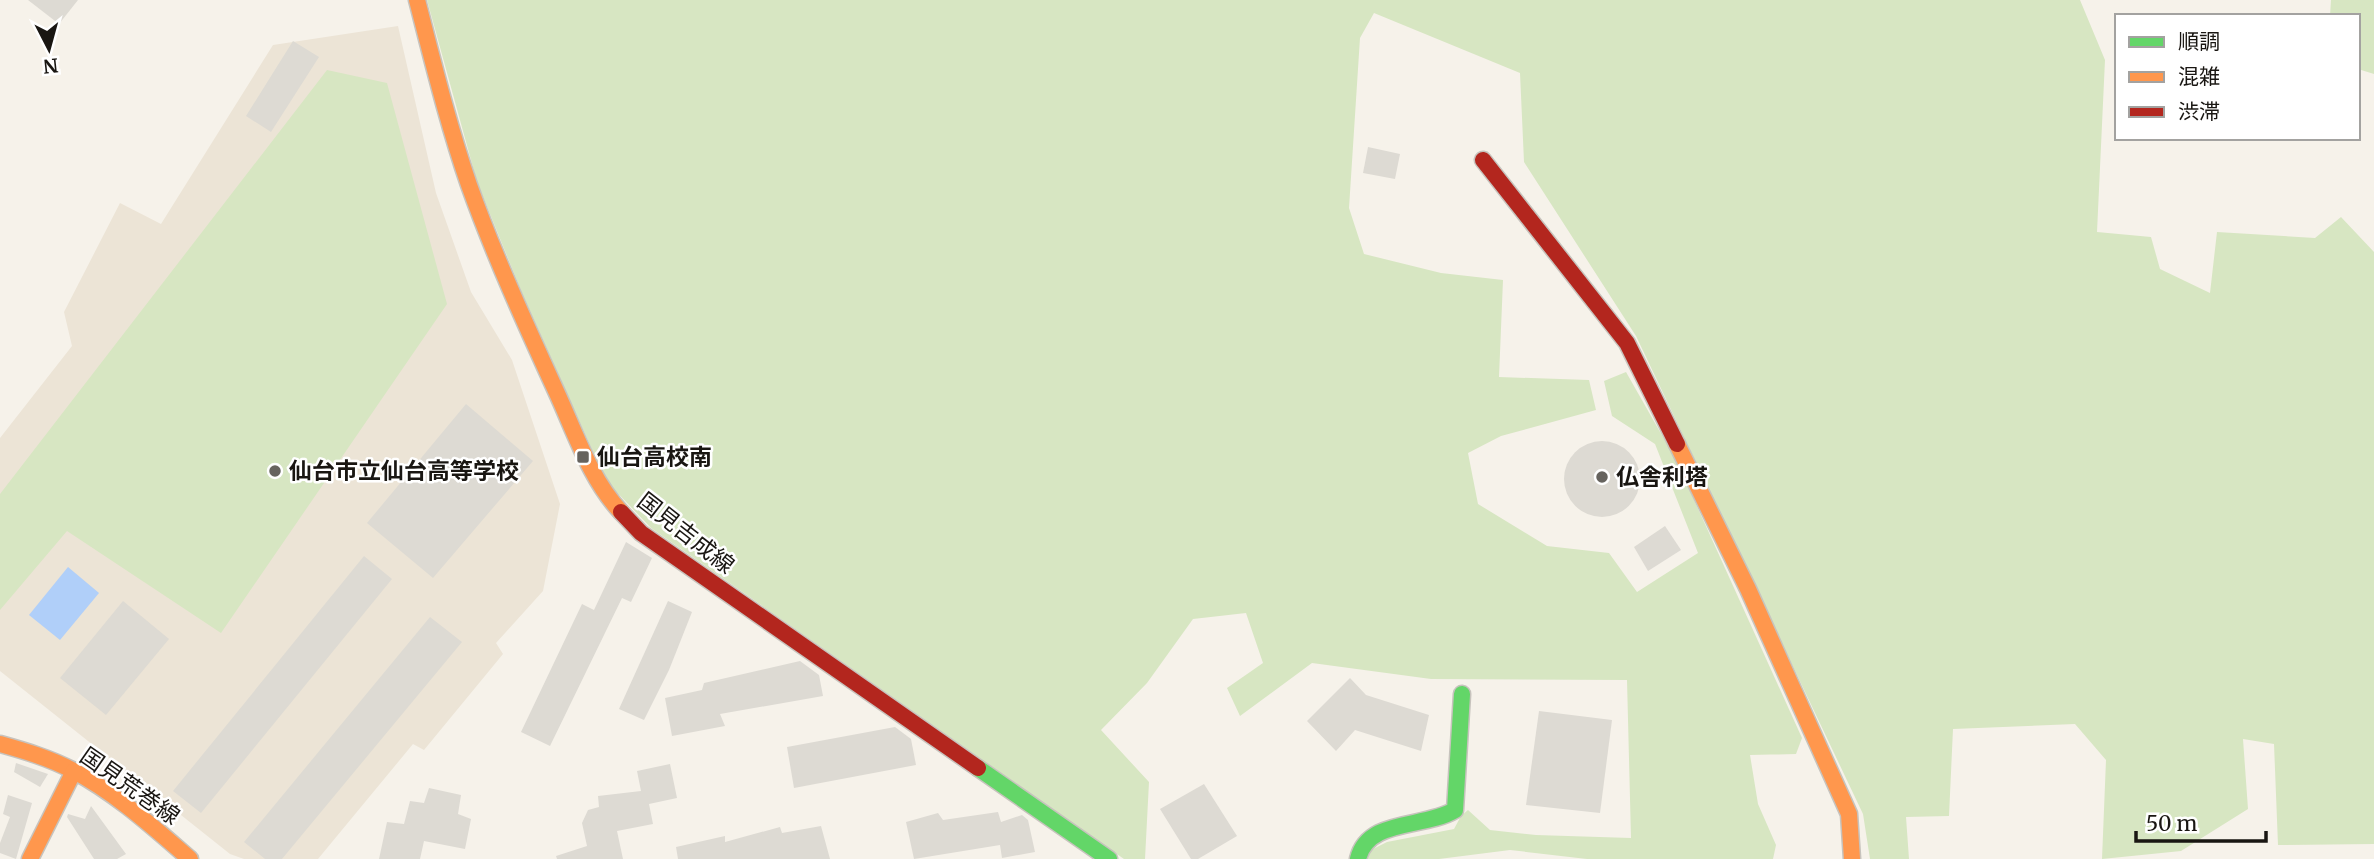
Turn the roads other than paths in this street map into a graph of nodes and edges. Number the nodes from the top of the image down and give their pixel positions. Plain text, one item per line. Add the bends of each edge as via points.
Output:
1 (416, 0) edge
2 (1483, 160) dead end
3 (1462, 694) dead end
4 (0, 744) edge
5 (74, 771) junction
6 (30, 859) edge
7 (190, 859) edge
8 (1108, 859) edge
9 (1358, 859) edge
10 (1852, 859) edge

1 - 8 street, 国見吉成線 via 469,185 507,283 607,496 641,533
2 - 10 street via 1627,343 1748,589 1849,814
3 - 9 street via 1455,810 1445,818 1376,832 1364,841
4 - 5 street, 国見荒巻線
5 - 6 street
5 - 7 street, 国見荒巻線

